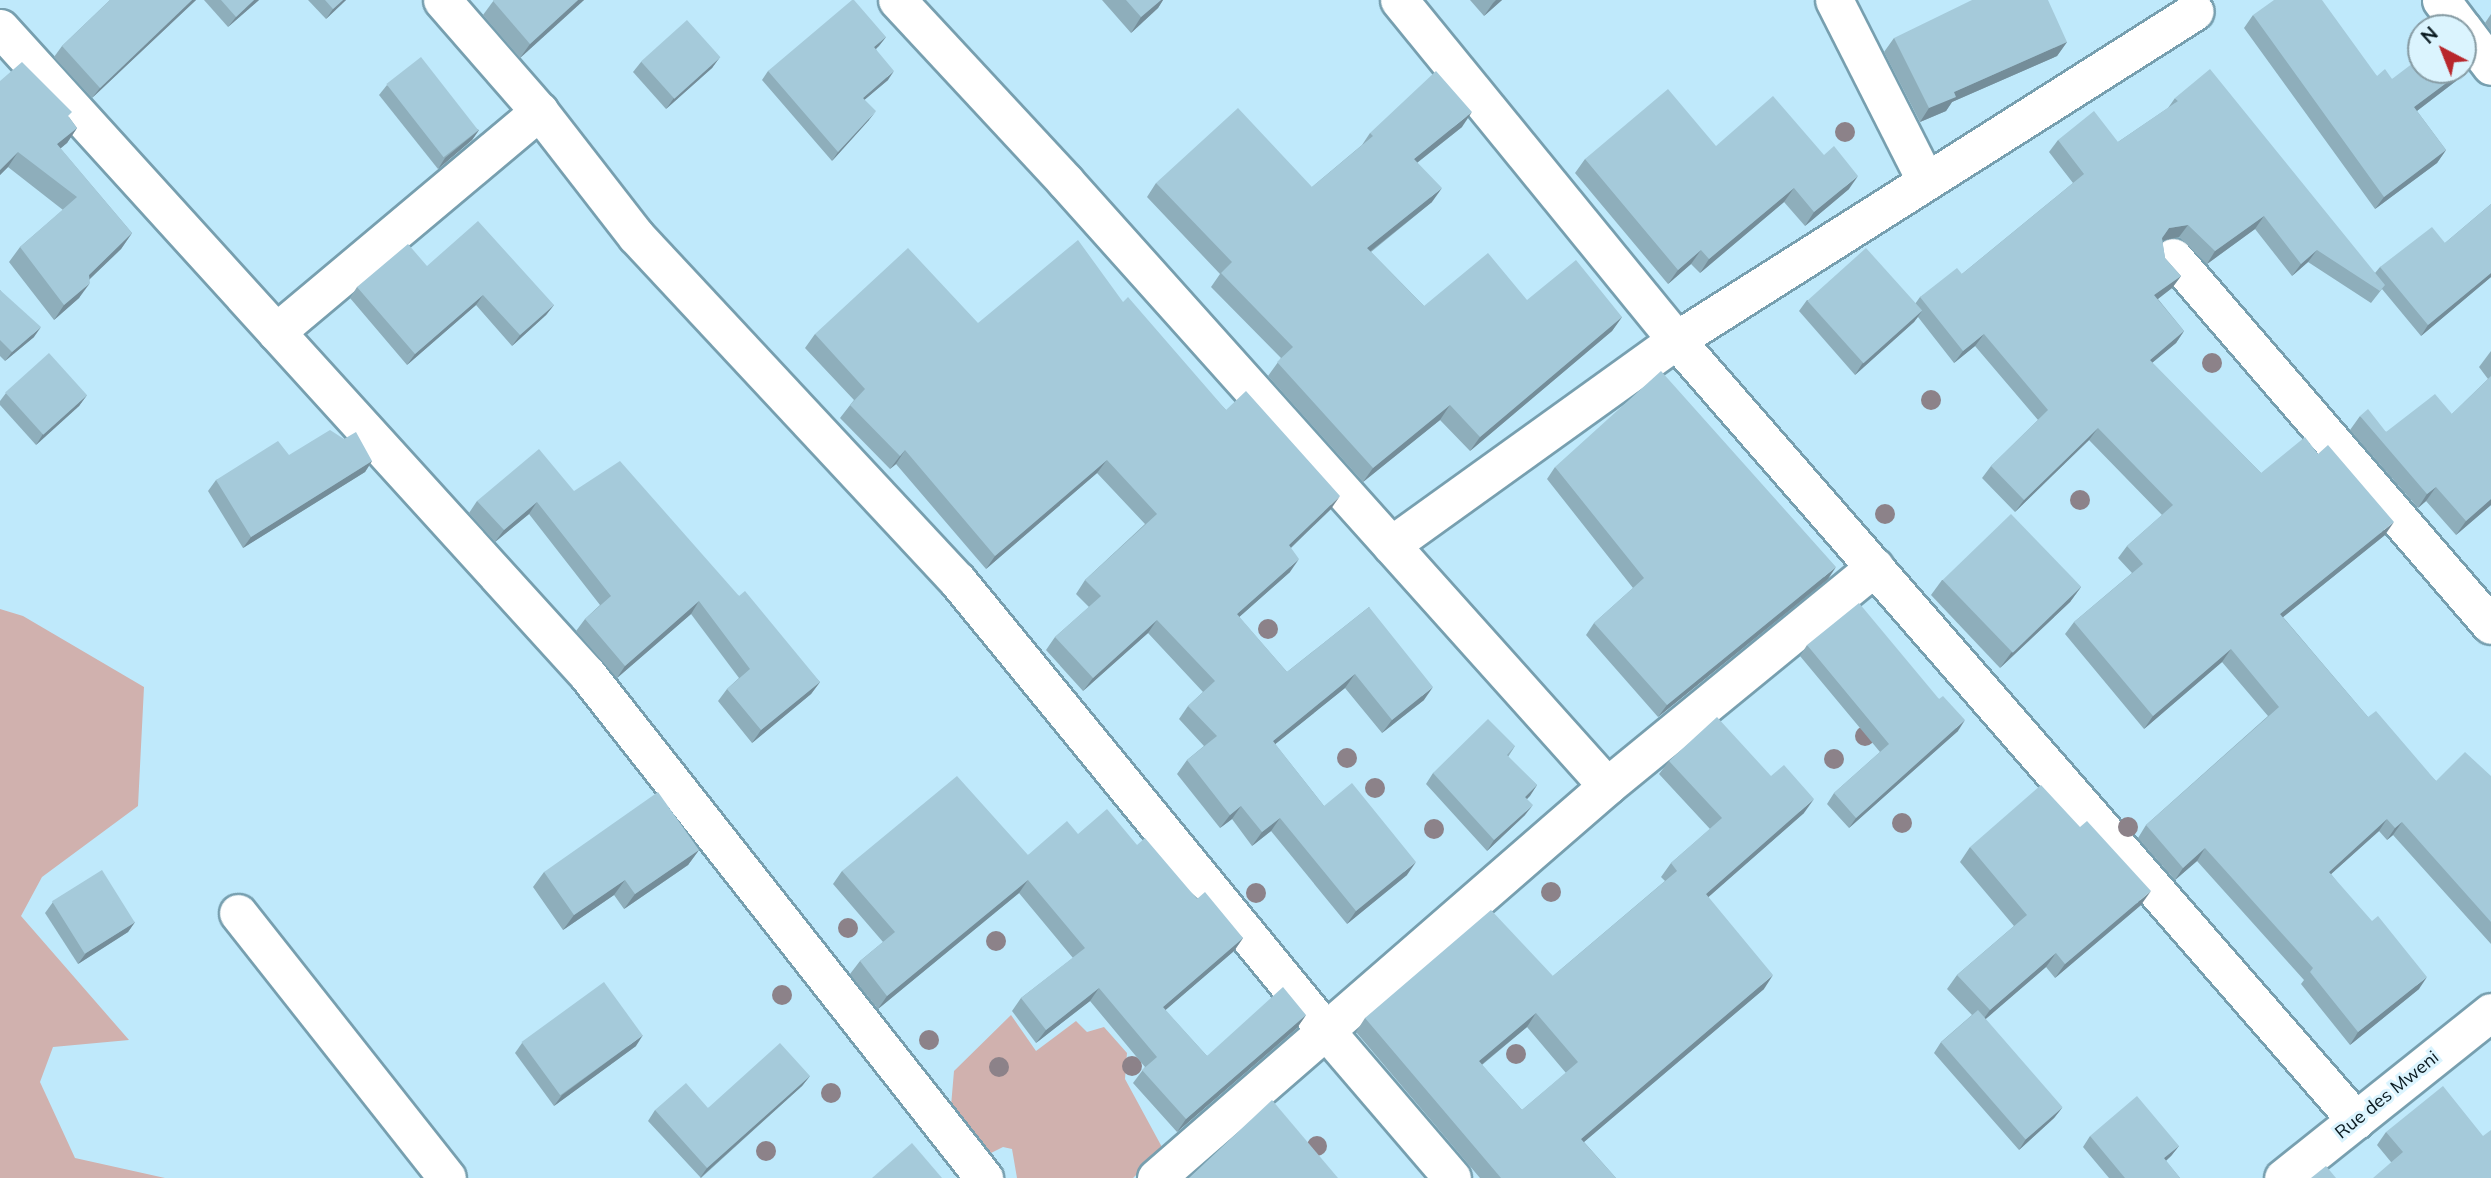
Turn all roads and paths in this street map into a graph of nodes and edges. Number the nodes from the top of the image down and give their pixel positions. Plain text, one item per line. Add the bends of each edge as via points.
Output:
1 (442, 0) edge
2 (897, 0) edge
3 (1399, 0) edge
4 (1834, 0) edge
5 (2441, 0) edge
6 (2195, 11) dead end
7 (2452, 14) edge
8 (0, 28) edge
9 (2477, 48) edge
10 (2491, 66) edge
11 (539, 111) junction
12 (1926, 181) junction
13 (2173, 257) dead end
14 (276, 332) junction
15 (1676, 340) junction
16 (1391, 545) junction
17 (1875, 567) junction
18 (2491, 625) edge
19 (1607, 786) junction
20 (238, 913) dead end
21 (2491, 1012) edge
22 (1327, 1032) junction
23 (2356, 1120) junction
24 (447, 1178) edge
25 (984, 1178) edge
26 (1156, 1178) edge
27 (1452, 1178) edge
28 (2283, 1178) edge

1 - 11 street
2 - 16 street
3 - 15 street
4 - 12 street
5 - 7 street
6 - 12 street
8 - 14 street
9 - 10 street
11 - 14 street
11 - 22 street via 636,236 957,580
12 - 15 street
13 - 18 street
14 - 25 street via 587,674
15 - 16 street
15 - 17 street
16 - 19 street
17 - 19 street
17 - 23 street
19 - 22 street
20 - 24 street
21 - 23 street, Rue des Mweni
22 - 26 street
22 - 27 street
23 - 28 street, Rue des Mweni

